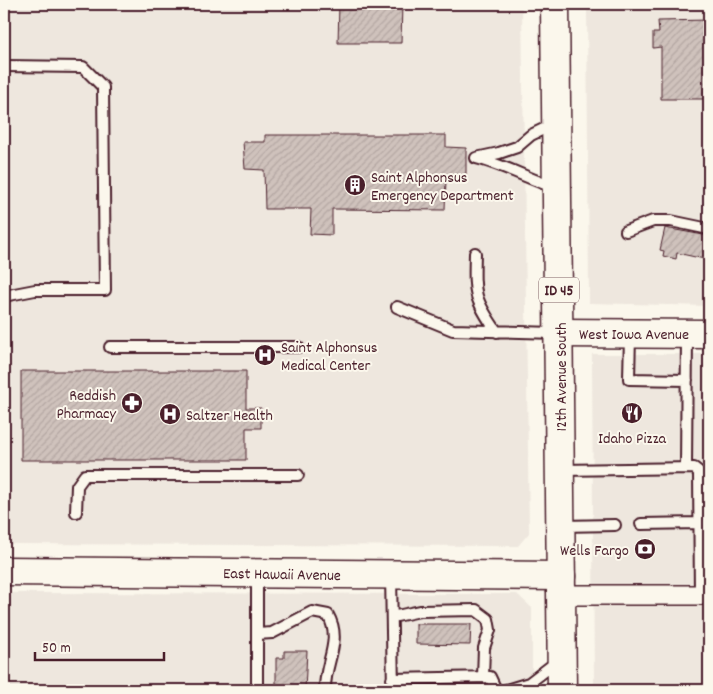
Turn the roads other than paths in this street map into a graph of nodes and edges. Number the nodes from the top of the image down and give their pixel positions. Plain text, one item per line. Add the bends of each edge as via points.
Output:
1 (555, 4) edge
2 (4, 66) edge
3 (557, 122) junction
4 (558, 188) junction
5 (709, 229) edge
6 (626, 231) dead end
7 (475, 253) dead end
8 (4, 296) edge
9 (397, 307) dead end
10 (497, 332) junction
11 (559, 333) junction
12 (630, 333) junction
13 (698, 333) edge
14 (110, 346) dead end
15 (298, 346) dead end
16 (687, 380) junction
17 (686, 468) junction
18 (560, 470) junction
19 (298, 475) dead end
20 (76, 512) dead end
21 (700, 523) junction
22 (641, 524) dead end
23 (615, 525) dead end
24 (561, 526) junction
25 (4, 571) edge
26 (257, 573) junction
27 (391, 574) junction
28 (561, 585) junction
29 (705, 595) edge
30 (392, 617) junction
31 (257, 634) junction
32 (562, 658) junction
33 (484, 677) junction
34 (392, 679) junction
35 (257, 690) edge
36 (325, 690) edge
37 (393, 690) edge
38 (496, 690) edge
39 (506, 690) edge
40 (562, 690) edge

1 - 3 street, 12th Avenue South / ID 45
2 - 8 lane via 83,67 103,88 105,290 35,290
3 - 4 street, 12th Avenue South / ID 45
3 - 4 lane via 531,135 517,147 476,158
4 - 11 street, 12th Avenue South / ID 45
5 - 6 lane via 671,221 653,221
7 - 10 lane via 474,291 480,309
9 - 10 lane via 453,330
10 - 11 lane
11 - 12 street, West Iowa Avenue
11 - 18 street, 12th Avenue South / ID 45
12 - 13 street, West Iowa Avenue
12 - 16 lane via 629,379
13 - 16 lane
14 - 15 lane
16 - 17 lane
17 - 18 lane
17 - 21 lane via 699,472
18 - 24 street, 12th Avenue South / ID 45
19 - 20 lane via 86,475 76,486
21 - 22 lane
21 - 29 lane
23 - 24 lane
24 - 28 street, 12th Avenue South / ID 45
25 - 26 street, East Hawaii Avenue
26 - 27 street, East Hawaii Avenue
26 - 31 lane
27 - 28 street, East Hawaii Avenue
27 - 30 lane
28 - 29 street
28 - 32 street, 12th Avenue South / ID 45
30 - 33 lane via 420,611 476,610 488,619 490,630 484,648
30 - 34 lane
31 - 35 lane
31 - 36 lane via 272,633 312,612 328,615 334,626 334,640
32 - 39 lane via 529,683
32 - 40 street, 12th Avenue South / ID 45
33 - 34 lane
33 - 38 lane via 490,677
34 - 37 lane

